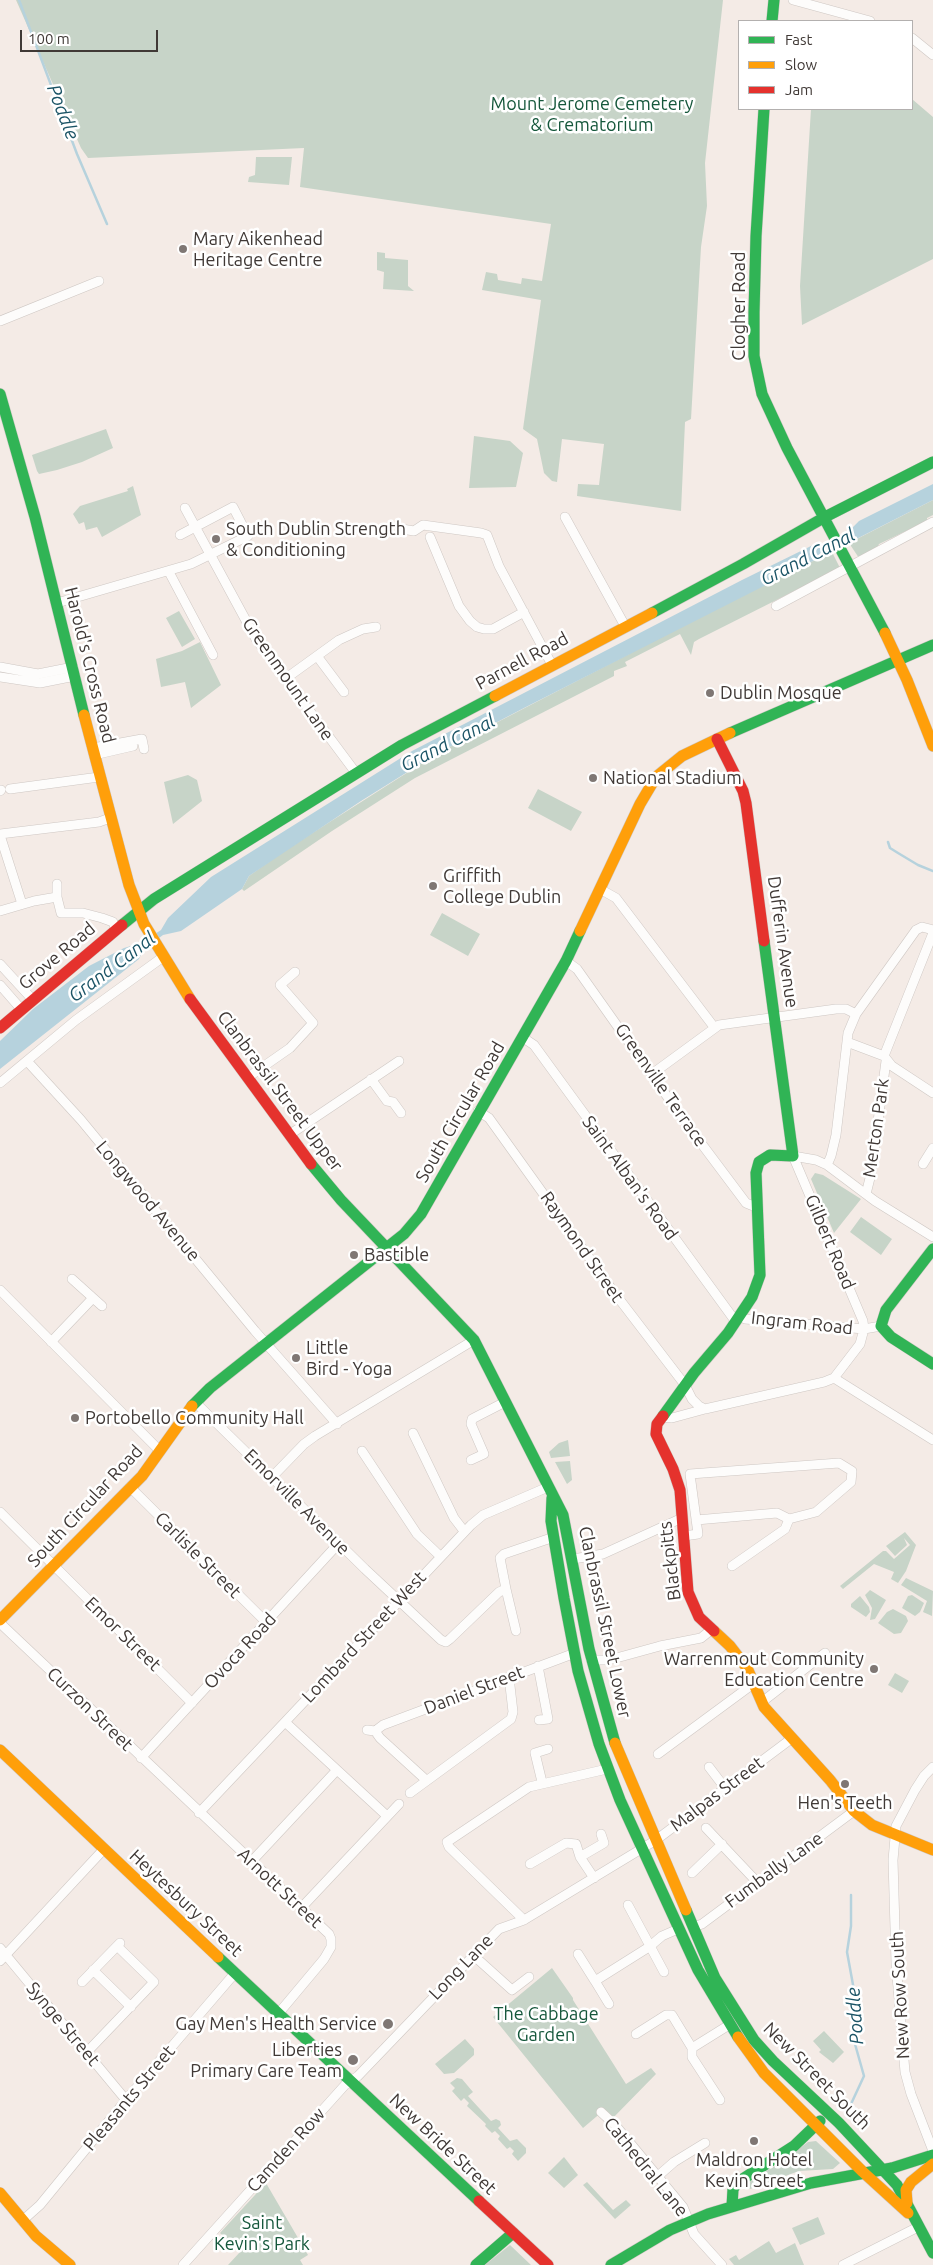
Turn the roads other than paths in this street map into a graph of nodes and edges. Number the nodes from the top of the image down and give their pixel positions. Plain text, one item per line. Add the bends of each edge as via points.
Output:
1 (774, 0) edge
2 (793, 0) edge
3 (772, 20) edge
4 (866, 20) edge
5 (913, 39) edge
6 (932, 51) edge
7 (764, 110) edge
8 (99, 281) dead end
9 (0, 321) edge
10 (0, 394) edge
11 (4, 423) edge
12 (933, 462) edge
13 (185, 508) dead end
14 (565, 517) dead end
15 (827, 521) junction
16 (933, 522) edge
17 (195, 527) junction
18 (402, 529) dead end
19 (180, 535) dead end
20 (430, 537) dead end
21 (210, 555) junction
22 (850, 564) junction
23 (169, 572) junction
24 (57, 604) junction
25 (776, 606) dead end
26 (524, 612) junction
27 (625, 626) junction
28 (376, 627) dead end
29 (933, 646) edge
30 (213, 655) dead end
31 (317, 656) junction
32 (897, 660) junction
33 (552, 665) junction
34 (0, 668) edge
35 (74, 671) junction
36 (0, 677) edge
37 (285, 678) junction
38 (344, 692) dead end
39 (717, 738) junction
40 (143, 744) dead end
41 (933, 746) edge
42 (94, 752) junction
43 (356, 773) junction
44 (100, 777) junction
45 (4, 790) edge
46 (110, 818) junction
47 (0, 835) edge
48 (56, 884) dead end
49 (600, 889) junction
50 (57, 897) junction
51 (22, 904) junction
52 (0, 911) edge
53 (138, 911) junction
54 (116, 930) junction
55 (148, 932) joint
56 (933, 932) edge
57 (160, 952) junction
58 (566, 962) junction
59 (0, 964) edge
60 (295, 972) dead end
61 (0, 985) edge
62 (32, 999) junction
63 (21, 1009) junction
64 (856, 1014) junction
65 (775, 1018) junction
66 (714, 1027) junction
67 (0, 1028) edge
68 (522, 1037) junction
69 (847, 1042) junction
70 (885, 1058) junction
71 (399, 1061) dead end
72 (27, 1062) junction
73 (652, 1074) junction
74 (247, 1078) junction
75 (372, 1079) junction
76 (0, 1083) edge
77 (933, 1093) edge
78 (478, 1111) junction
79 (401, 1113) dead end
80 (289, 1134) junction
81 (933, 1148) edge
82 (793, 1156) junction
83 (923, 1164) dead end
84 (827, 1165) junction
85 (866, 1194) junction
86 (756, 1208) junction
87 (933, 1237) edge
88 (387, 1248) junction
89 (933, 1249) edge
90 (72, 1279) dead end
91 (0, 1290) edge
92 (93, 1298) junction
93 (102, 1306) dead end
94 (738, 1319) junction
95 (881, 1326) junction
96 (864, 1329) junction
97 (474, 1340) junction
98 (52, 1342) junction
99 (265, 1343) junction
100 (933, 1364) edge
101 (834, 1378) junction
102 (685, 1385) junction
103 (195, 1402) junction
104 (505, 1402) junction
105 (705, 1409) junction
106 (662, 1417) junction
107 (337, 1424) junction
108 (412, 1433) dead end
109 (933, 1440) edge
110 (160, 1451) junction
111 (362, 1451) dead end
112 (471, 1460) dead end
113 (272, 1477) junction
114 (130, 1487) junction
115 (550, 1491) junction
116 (0, 1512) edge
117 (682, 1518) junction
118 (789, 1519) junction
119 (696, 1520) junction
120 (464, 1531) junction
121 (684, 1536) junction
122 (554, 1537) junction
123 (339, 1543) junction
124 (440, 1556) junction
125 (573, 1559) junction
126 (53, 1566) junction
127 (732, 1566) dead end
128 (506, 1589) junction
129 (399, 1601) junction
130 (0, 1622) edge
131 (266, 1622) junction
132 (711, 1630) junction
133 (516, 1631) dead end
134 (575, 1653) junction
135 (825, 1653) dead end
136 (592, 1660) junction
137 (538, 1666) junction
138 (509, 1677) junction
139 (754, 1684) junction
140 (762, 1702) junction
141 (192, 1703) junction
142 (539, 1720) dead end
143 (285, 1722) junction
144 (791, 1739) junction
145 (548, 1749) dead end
146 (0, 1750) edge
147 (658, 1754) dead end
148 (141, 1758) junction
149 (709, 1767) dead end
150 (933, 1767) edge
151 (607, 1769) junction
152 (336, 1771) junction
153 (426, 1780) junction
154 (542, 1782) junction
155 (725, 1788) junction
156 (410, 1793) dead end
157 (180, 1794) joint
158 (399, 1804) dead end
159 (199, 1812) junction
160 (854, 1812) junction
161 (386, 1816) junction
162 (706, 1828) dead end
163 (601, 1834) dead end
164 (895, 1835) junction
165 (656, 1840) junction
166 (722, 1844) junction
167 (643, 1848) junction
168 (104, 1849) junction
169 (933, 1850) edge
170 (580, 1857) junction
171 (252, 1861) junction
172 (530, 1864) dead end
173 (692, 1873) dead end
174 (594, 1878) junction
175 (757, 1882) junction
176 (628, 1905) dead end
177 (302, 1907) junction
178 (524, 1920) junction
179 (693, 1927) junction
180 (678, 1928) junction
181 (649, 1947) junction
182 (473, 1954) junction
183 (578, 1954) dead end
184 (2, 1955) edge
185 (93, 1970) junction
186 (664, 1972) dead end
187 (235, 1973) junction
188 (529, 1977) dead end
189 (595, 1981) junction
190 (82, 1982) dead end
191 (609, 2004) dead end
192 (131, 2007) junction
193 (278, 2014) junction
194 (729, 2025) junction
195 (636, 2034) dead end
196 (692, 2048) junction
197 (87, 2052) junction
198 (350, 2080) junction
199 (126, 2100) junction
200 (720, 2100) dead end
201 (601, 2112) dead end
202 (829, 2113) junction
203 (815, 2125) junction
204 (705, 2143) dead end
205 (933, 2151) edge
206 (933, 2155) edge
207 (933, 2164) edge
208 (883, 2170) junction
209 (863, 2172) junction
210 (658, 2176) junction
211 (0, 2193) edge
212 (732, 2206) junction
213 (22, 2221) junction
214 (690, 2221) junction
215 (916, 2222) junction
216 (512, 2233) junction
217 (933, 2252) edge
218 (70, 2265) edge
219 (183, 2265) edge
220 (476, 2265) edge
221 (548, 2265) edge
222 (611, 2265) edge
223 (722, 2265) edge
224 (843, 2265) edge

1 - 3 main road
2 - 4 street
5 - 6 street
7 - 15 main road, Clogher Road via 756,236 754,356 762,394 772,418
8 - 9 street
10 - 11 main road, Harold's Cross Road
11 - 24 main road, Harold's Cross Road
12 - 15 main road, Parnell Road
13 - 17 street, Greenmount Lane
14 - 27 street
15 - 22 main road, Clogher Road
15 - 27 main road, Parnell Road
16 - 22 street
17 - 19 street
17 - 21 street, Greenmount Lane
17 - 21 street via 234,507 248,536
18 - 26 street via 414,531 423,525 482,532 490,541 499,566
20 - 26 street via 459,606 477,627 493,629
21 - 23 street
21 - 37 street, Greenmount Lane via 256,639
22 - 25 street
22 - 32 main road, Clogher Road
23 - 24 street
23 - 30 street
24 - 35 main road, Harold's Cross Road
26 - 33 street
27 - 33 main road, Parnell Road
28 - 31 street via 339,640
29 - 32 main road, South Circular Road
31 - 37 street
31 - 38 street
32 - 39 main road, South Circular Road
32 - 41 main road, Clogher Road
33 - 43 main road, Parnell Road
34 - 35 street via 38,674
35 - 36 street via 40,683
35 - 42 main road, Harold's Cross Road
37 - 43 street, Greenmount Lane
39 - 49 main road, South Circular Road via 682,756 656,777
39 - 65 main road, Dufferin Avenue via 746,803
40 - 42 street
42 - 44 main road, Harold's Cross Road
43 - 53 main road, Parnell Road
44 - 45 street
44 - 46 main road, Harold's Cross Road
46 - 47 street
46 - 53 main road, Harold's Cross Road
47 - 51 street
48 - 50 street
49 - 58 main road, South Circular Road
49 - 66 street via 616,898
50 - 51 street
50 - 54 street via 61,913 102,918 113,922
51 - 52 street
53 - 54 main road, Grove Road
53 - 55 main road, Harold's Cross Road
54 - 62 main road, Grove Road
55 - 57 main road, Clanbrassil Street Upper
56 - 64 street via 922,927 916,930
56 - 70 street, Merton Park
57 - 72 street
57 - 74 main road, Clanbrassil Street Upper
58 - 68 main road, South Circular Road
58 - 73 street, Greenville Terrace via 577,969
59 - 62 street
60 - 74 street via 280,985 312,1023 290,1048
61 - 63 street
62 - 63 main road, Grove Road
63 - 67 main road, Grove Road
64 - 65 street via 843,1009
64 - 69 street
65 - 66 street
65 - 82 main road, Dufferin Avenue
66 - 73 street
68 - 78 main road, South Circular Road
68 - 94 street, Saint Alban's Road via 534,1045
69 - 70 street
69 - 84 street via 836,1135
70 - 77 street
70 - 85 street, Merton Park
71 - 75 street
72 - 76 street
72 - 99 street, Longwood Avenue via 81,1120
73 - 86 street, Greenville Terrace via 746,1203
74 - 80 main road, Clanbrassil Street Upper
75 - 79 street via 387,1101 393,1102
75 - 80 street
78 - 88 main road, South Circular Road via 421,1214
78 - 102 street, Raymond Street via 489,1118
80 - 88 main road, Clanbrassil Street Upper via 341,1200
81 - 83 street
82 - 84 street
82 - 86 main road via 764,1156 759,1162
82 - 96 street, Gilbert Road
84 - 85 street
85 - 87 street
86 - 94 main road via 760,1275 752,1297
88 - 97 main road, Clanbrassil Street Lower
88 - 99 main road, South Circular Road
89 - 95 main road via 886,1310
90 - 92 street
91 - 98 street
92 - 93 street
92 - 98 street
94 - 96 street, Ingram Road
94 - 102 main road
95 - 96 street, Ingram Road
95 - 100 main road via 891,1337
96 - 101 street via 860,1344
97 - 104 main road, Clanbrassil Street Lower
97 - 107 street
98 - 110 street
99 - 103 main road, South Circular Road
99 - 107 street, Longwood Avenue
101 - 105 street
101 - 109 street
102 - 105 street, Raymond Street via 692,1399
102 - 106 main road
103 - 110 main road, South Circular Road
103 - 113 street, Emorville Avenue
104 - 112 street via 472,1419 471,1424 484,1454
104 - 115 main road, Clanbrassil Street Lower
105 - 106 street via 672,1418
106 - 117 main road, Blackpitts via 656,1434 680,1490
107 - 113 street via 304,1444
108 - 120 street via 454,1518
110 - 114 main road, South Circular Road
111 - 124 street via 417,1534
113 - 123 street, Emorville Avenue
114 - 126 main road, South Circular Road
114 - 131 street, Carlisle Street
115 - 120 street, Lombard Street West via 484,1516
115 - 122 main road, Clanbrassil Street Lower
115 - 125 main road, Clanbrassil Street Lower via 563,1515
116 - 126 street, Emor Street
117 - 121 main road, Blackpitts
117 - 125 street via 603,1554
118 - 119 street via 777,1513
118 - 119 street via 816,1512 851,1482 852,1472 839,1463 690,1474
118 - 127 street via 785,1529
119 - 121 street via 698,1534
120 - 124 street, Lombard Street West
121 - 132 main road, Blackpitts via 690,1600
122 - 128 street via 500,1558
122 - 134 main road, Clanbrassil Street Lower
123 - 129 street, Emorville Avenue
123 - 131 street, Ovoca Road
124 - 129 street, Lombard Street West
125 - 136 main road, Clanbrassil Street Lower
126 - 130 main road, South Circular Road
126 - 141 street, Emor Street
128 - 129 street, Emorville Avenue via 446,1642
128 - 133 street
129 - 143 street, Lombard Street West
130 - 148 street, Curzon Street
131 - 141 street, Ovoca Road
132 - 136 street via 701,1638 609,1660
132 - 139 main road, Blackpitts via 730,1646 747,1668
134 - 137 street, Daniel Street
134 - 151 main road, Clanbrassil Street Lower
135 - 140 street
136 - 165 main road, Clanbrassil Street Lower via 616,1748
137 - 138 street, Daniel Street
137 - 142 street via 548,1719
138 - 153 street via 511,1719
138 - 153 street, Daniel Street via 371,1730
139 - 140 main road, Blackpitts
139 - 147 street
140 - 144 main road, Blackpitts
141 - 148 street, Ovoca Road
143 - 152 street
143 - 159 street, Lombard Street West
144 - 155 street, Malpas Street
144 - 160 main road, Blackpitts via 830,1780
145 - 154 street via 535,1753
146 - 168 main road, Heytesbury Street
148 - 157 street, Curzon Street
149 - 155 street
150 - 164 street, New Row South via 915,1790 896,1826
151 - 154 street
151 - 167 main road, Clanbrassil Street Lower
152 - 161 street
152 - 171 street
153 - 156 street
154 - 178 street via 518,1793 447,1842
155 - 165 street, Malpas Street
157 - 159 street, Arnott Street
158 - 161 street
159 - 171 street, Arnott Street
160 - 164 main road, Blackpitts via 872,1825
160 - 175 street, Fumbally Lane
161 - 177 street
162 - 166 street
163 - 170 street via 604,1843
164 - 169 main road, Blackpitts
164 - 205 street, New Row South via 896,1963 905,2072
165 - 167 street, Malpas Street
165 - 179 main road, New Street South
166 - 173 street
166 - 175 street
167 - 174 street, Long Lane
167 - 180 main road, New Street South
168 - 184 street
168 - 187 main road, Heytesbury Street
170 - 172 street via 576,1844 566,1843
170 - 174 street
171 - 177 street, Arnott Street
174 - 178 street, Long Lane
175 - 179 street, Fumbally Lane via 702,1924
176 - 181 street
177 - 193 street, Arnott Street via 329,1934 331,1947 312,1976
178 - 182 street, Long Lane via 499,1928
179 - 202 main road, New Street South via 715,1978 742,2024 773,2062
180 - 181 street
180 - 194 main road, New Street South
181 - 186 street
181 - 189 street
182 - 188 street via 512,1990
182 - 198 street, Long Lane via 356,2078
183 - 189 street
184 - 197 street, Synge Street
185 - 190 street
185 - 192 street
185 - 192 street via 118,1944 154,1982
187 - 193 main road, Heytesbury Street
187 - 199 street, Pleasants Street
189 - 191 street
192 - 197 street
193 - 198 main road, Heytesbury Street
194 - 196 street
194 - 203 main road, New Street South via 764,2073
195 - 196 street via 670,2014
196 - 200 street via 692,2057
197 - 199 street, Synge Street
198 - 216 main road, New Bride Street
198 - 219 street, Camden Row
199 - 213 street, Pleasants Street via 40,2205
201 - 210 street, Cathedral Lane
202 - 203 main road
202 - 208 main road, New Street South
203 - 209 main road, New Street South
203 - 212 main road via 794,2146 738,2182 733,2190
204 - 210 street
206 - 208 main road
207 - 215 main road via 906,2190 906,2199
208 - 209 main road
208 - 215 main road, New Street South via 897,2185
209 - 212 main road via 810,2183
209 - 215 main road, New Street South
210 - 214 street, Cathedral Lane
211 - 213 main road
212 - 214 main road
213 - 218 main road
214 - 222 main road
214 - 223 street, Cathedral Lane via 694,2234
215 - 217 main road
215 - 224 street
216 - 220 main road
216 - 221 main road, New Bride Street

